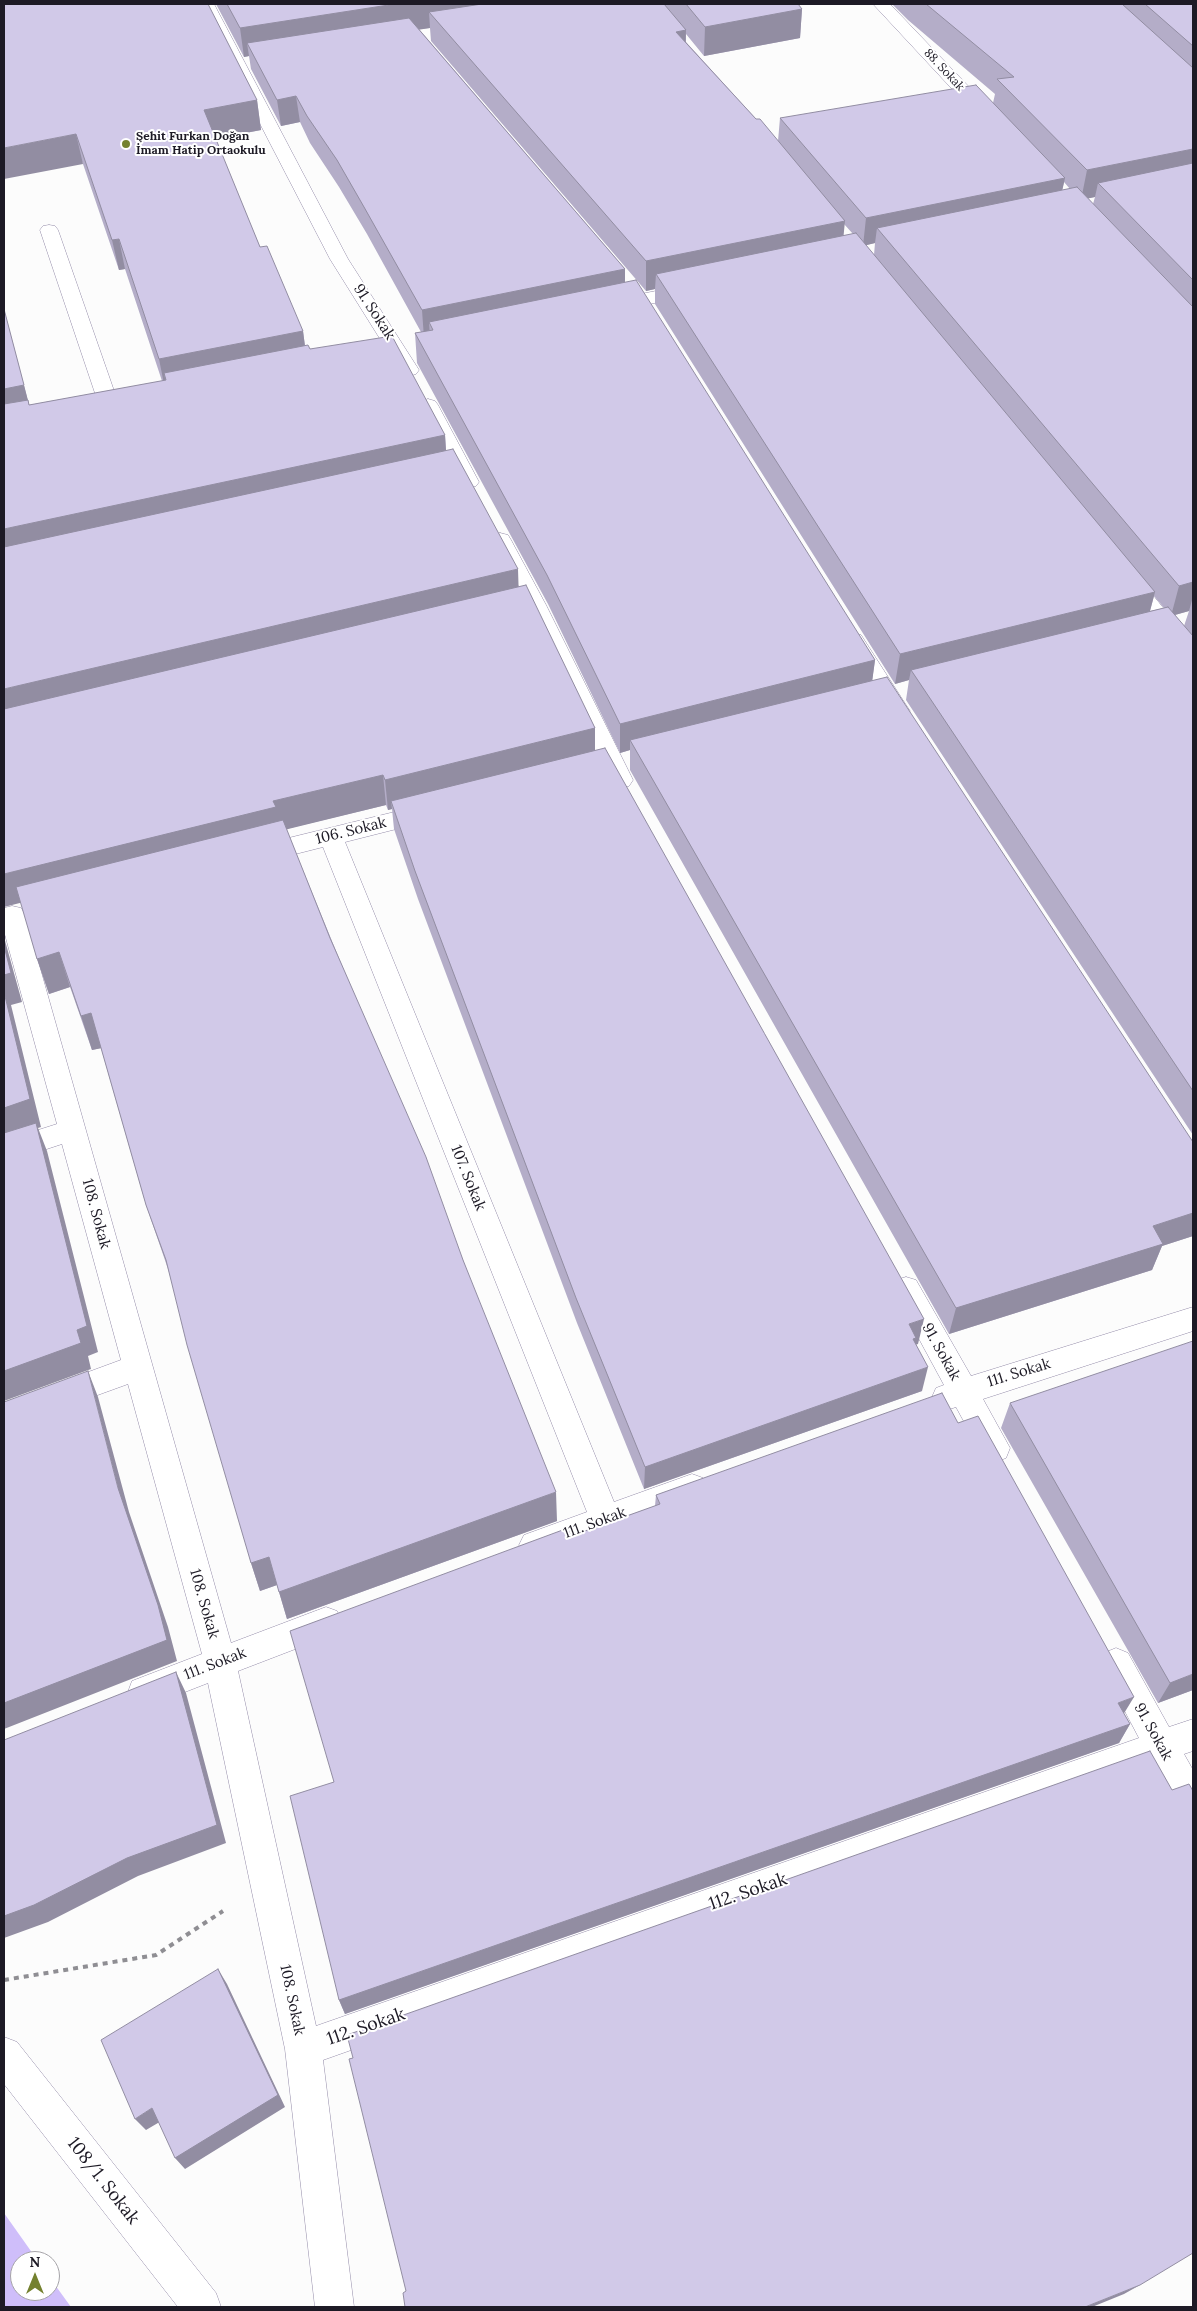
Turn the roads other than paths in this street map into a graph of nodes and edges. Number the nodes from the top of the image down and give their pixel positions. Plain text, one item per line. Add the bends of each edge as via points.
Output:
1 (206, 4) edge
2 (881, 4) edge
3 (994, 124) edge
4 (49, 230) dead end
5 (707, 287) edge
6 (592, 310) edge
7 (129, 404) edge
8 (110, 408) junction
9 (91, 412) edge
10 (1116, 566) edge
11 (1193, 619) edge
12 (840, 620) edge
13 (1157, 629) junction
14 (1193, 660) edge
15 (910, 728) edge
16 (632, 801) edge
17 (453, 806) edge
18 (331, 836) junction
19 (234, 860) edge
20 (15, 914) edge
21 (73, 1130) junction
22 (4, 1152) edge
23 (894, 1269) edge
24 (1193, 1320) edge
25 (137, 1367) junction
26 (962, 1391) junction
27 (925, 1404) edge
28 (4, 1416) edge
29 (1006, 1469) edge
30 (718, 1478) edge
31 (605, 1519) junction
32 (513, 1553) edge
33 (348, 1614) edge
34 (1103, 1642) edge
35 (220, 1662) junction
36 (121, 1701) edge
37 (1193, 1735) edge
38 (1162, 1746) junction
39 (1193, 1803) edge
40 (303, 2049) junction
41 (4, 2055) edge
42 (202, 2307) edge
43 (334, 2307) edge

1 - 16 street, 91. Sokak via 246,63 339,258 398,351 453,472 486,512 526,607
2 - 3 street, 88. Sokak
4 - 8 street
5 - 6 street
7 - 8 street
8 - 9 street
10 - 13 street
11 - 13 street
12 - 15 street
13 - 14 street
17 - 18 street, 106. Sokak
18 - 19 street, 106. Sokak
18 - 31 street, 107. Sokak
20 - 21 street, 108. Sokak
21 - 22 street
21 - 25 street, 108. Sokak
23 - 26 street, 91. Sokak
24 - 26 street, 111. Sokak
25 - 28 street
25 - 35 street, 108. Sokak
26 - 27 street, 111. Sokak
26 - 29 street, 91. Sokak
30 - 31 street, 111. Sokak
31 - 32 street, 111. Sokak
33 - 35 street, 111. Sokak
34 - 38 street, 91. Sokak
35 - 36 street, 111. Sokak
35 - 40 street, 108. Sokak
37 - 38 street, 112. Sokak
38 - 39 street, 91. Sokak
38 - 40 street, 112. Sokak
40 - 43 street, 108. Sokak
41 - 42 street, 108/1. Sokak

